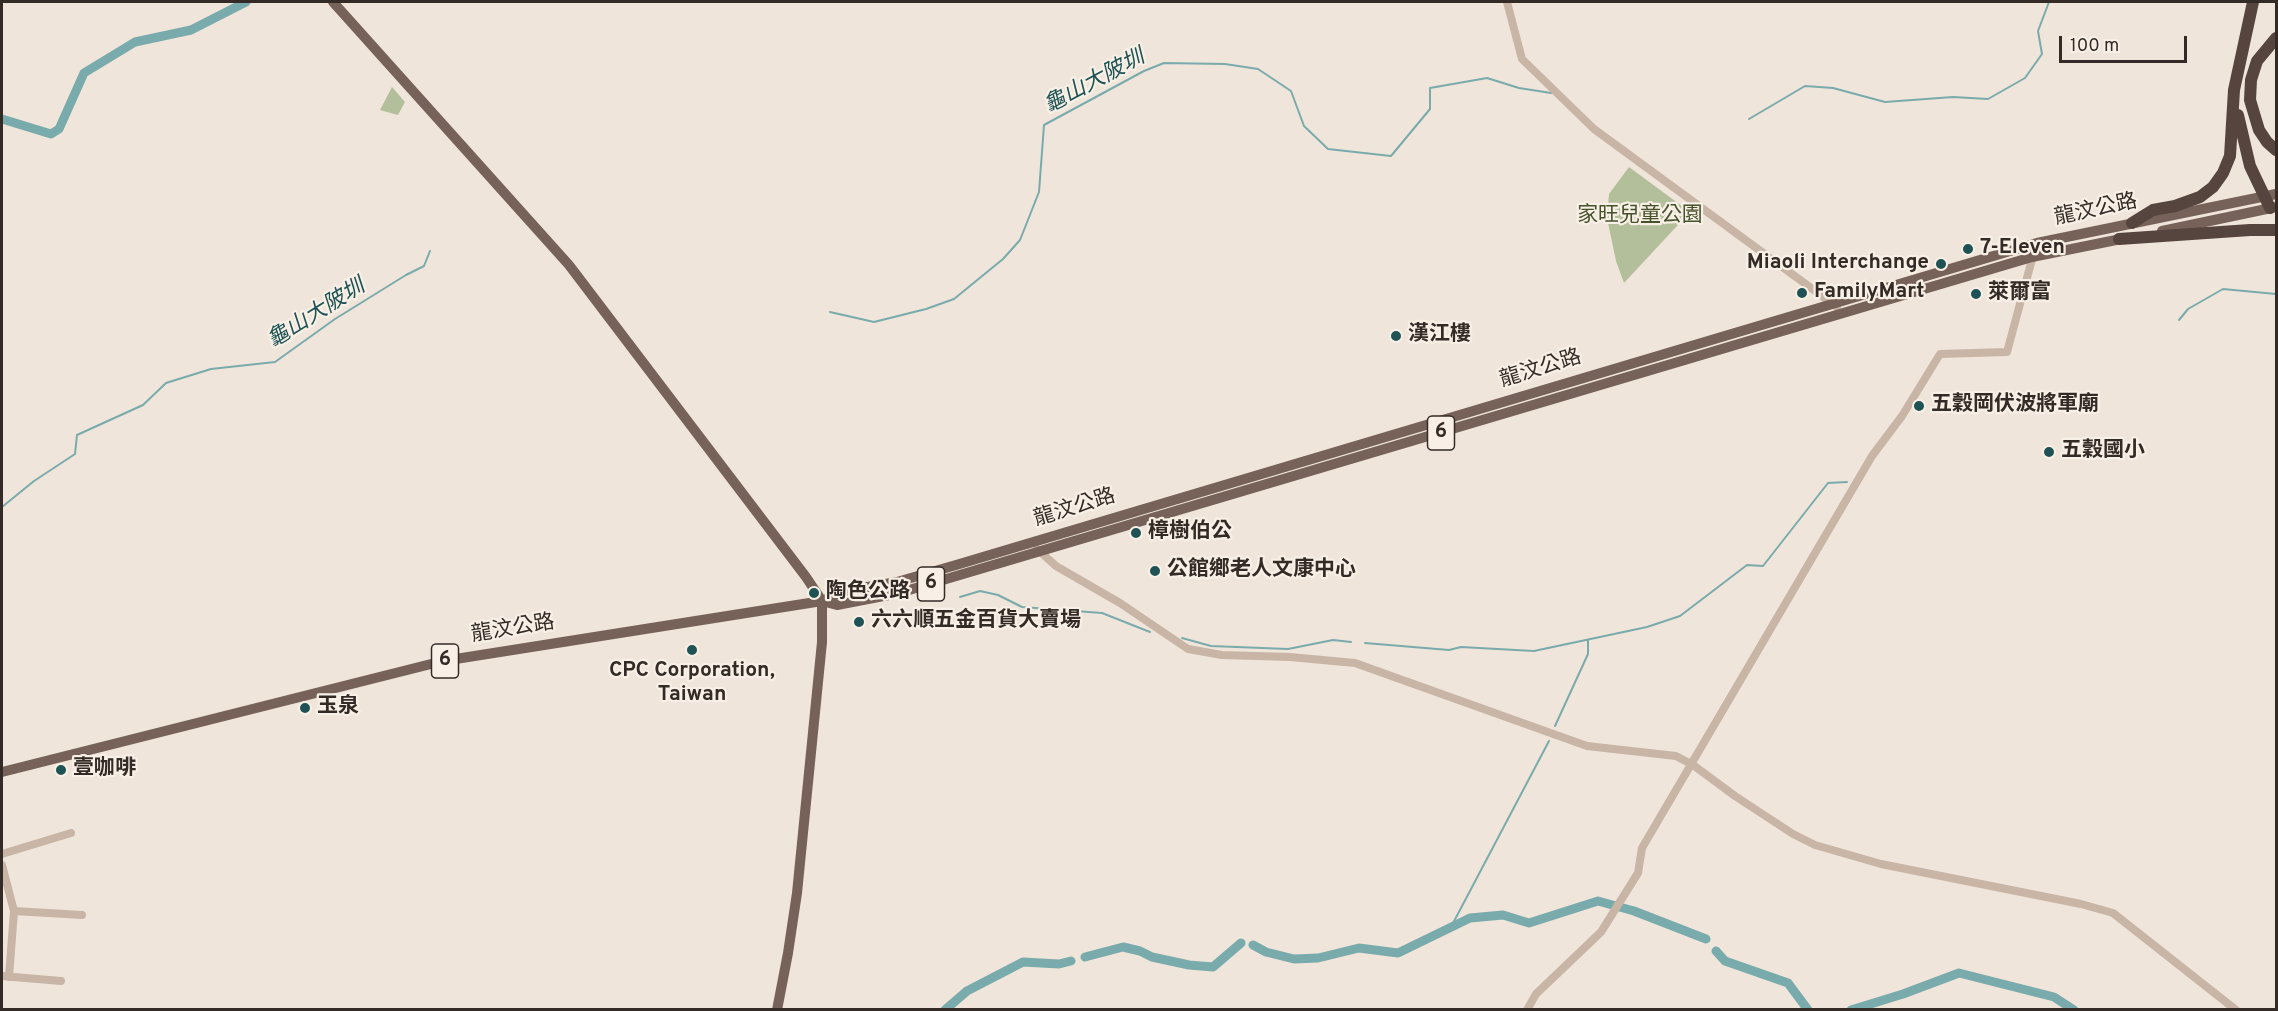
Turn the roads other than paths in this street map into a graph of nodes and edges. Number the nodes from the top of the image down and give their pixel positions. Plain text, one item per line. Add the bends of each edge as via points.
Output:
1 (333, 2) edge
2 (1507, 2) edge
3 (2253, 2) edge
4 (2277, 38) edge
5 (2234, 90) junction
6 (2277, 150) edge
7 (2272, 202) edge
8 (2132, 223) junction
9 (2277, 230) edge
10 (2092, 232) junction
11 (2119, 239) junction
12 (2037, 243) junction
13 (2094, 246) junction
14 (2032, 257) junction
15 (1834, 303) junction
16 (1842, 312) junction
17 (1602, 377) junction
18 (1412, 429) junction
19 (1417, 440) junction
20 (1034, 541) junction
21 (1039, 553) junction
22 (822, 602) junction
23 (1693, 765) junction
24 (2, 772) edge
25 (71, 833) dead end
26 (2, 854) edge
27 (2, 865) edge
28 (14, 911) junction
29 (82, 915) dead end
30 (5, 977) edge
31 (61, 981) dead end
32 (777, 1010) edge
33 (1527, 1010) edge
34 (2236, 1010) edge

1 - 22 main road via 569,265
2 - 15 street via 1522,59 1594,129
3 - 5 highway
4 - 6 highway via 2258,61 2251,80 2250,100 2259,130
5 - 7 highway via 2250,165
5 - 8 highway via 2230,156 2218,180 2200,197 2152,210
7 - 8 main road, 龍汶公路 / 6
7 - 11 main road, 龍汶公路 / 6 via 2221,220
8 - 10 main road, 龍汶公路 / 6
9 - 11 highway
10 - 12 main road, 龍汶公路 / 6
10 - 13 main road
11 - 13 main road, 龍汶公路 / 6
12 - 14 street
12 - 15 main road, 龍汶公路 / 6
13 - 14 main road, 龍汶公路 / 6
14 - 16 main road, 龍汶公路 / 6
14 - 23 street via 2007,352 1940,354 1872,456
15 - 16 street
15 - 17 main road, 龍汶公路 / 6
16 - 17 main road, 龍汶公路 / 6
17 - 18 main road, 龍汶公路 / 6
17 - 19 main road, 龍汶公路 / 6
18 - 19 main road
18 - 20 main road, 龍汶公路 / 6
19 - 21 main road, 龍汶公路 / 6
20 - 21 street
20 - 22 main road, 龍汶公路 / 6 via 897,582 844,591
21 - 22 main road, 龍汶公路 / 6 via 899,593 837,605
21 - 23 street via 1188,649 1222,656 1355,663 1587,746 1676,756
22 - 24 main road, 龍汶公路 / 6 via 443,661
22 - 32 main road via 822,642 797,892
23 - 33 street via 1642,848 1638,873 1601,932 1536,994
23 - 34 street via 1783,828 1815,845 1881,864 2113,913
25 - 26 street
27 - 28 street
28 - 29 street
28 - 30 street
30 - 31 street

